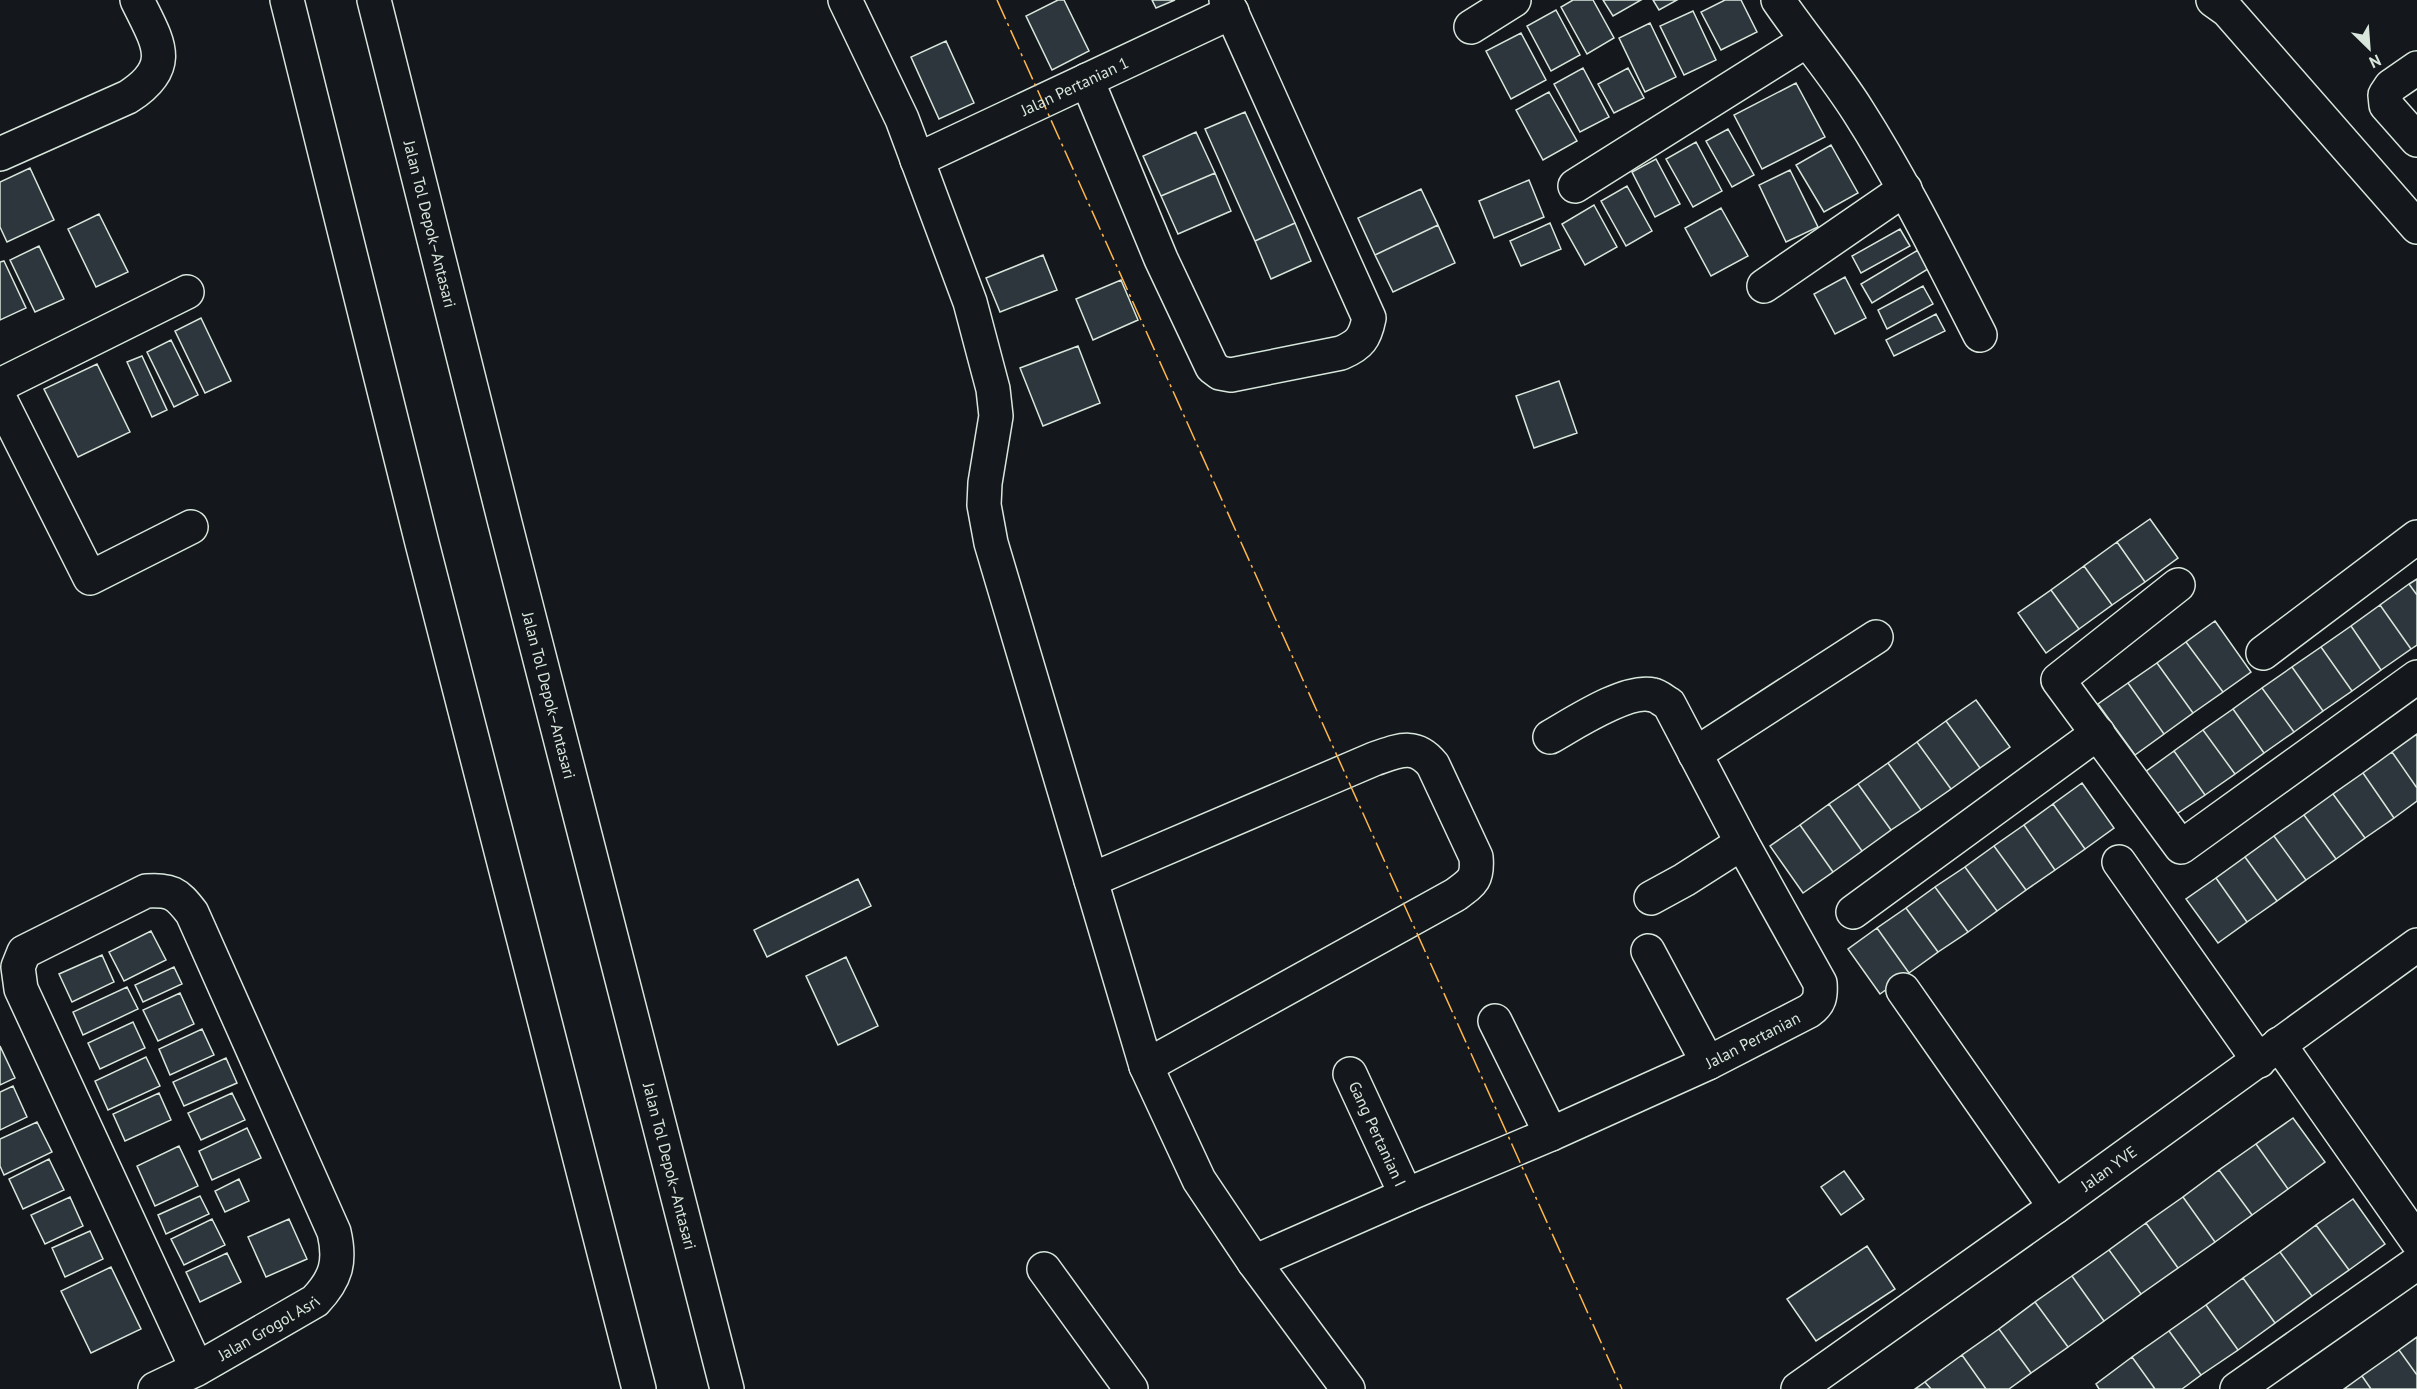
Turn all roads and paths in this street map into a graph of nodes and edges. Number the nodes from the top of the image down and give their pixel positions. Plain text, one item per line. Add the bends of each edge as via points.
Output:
1 (137, 0) edge
2 (287, 0) edge
3 (374, 0) edge
4 (845, 0) edge
5 (1514, 0) edge
6 (1778, 0) edge
7 (2213, 0) edge
8 (1229, 6) edge
9 (1472, 27) dead end
10 (1806, 41) junction
11 (2417, 69) edge
12 (1087, 80) junction
13 (2417, 140) edge
14 (0, 154) edge
15 (917, 160) junction
16 (1575, 186) dead end
17 (1905, 189) junction
18 (2417, 227) edge
19 (1764, 286) dead end
20 (187, 292) dead end
21 (1980, 335) dead end
22 (0, 385) edge
23 (0, 399) edge
24 (191, 527) dead end
25 (2417, 537) edge
26 (2178, 585) dead end
27 (1876, 636) dead end
28 (2263, 653) dead end
29 (2417, 677) edge
30 (2098, 733) junction
31 (1550, 737) dead end
32 (1695, 754) junction
33 (1742, 843) junction
34 (2119, 862) dead end
35 (1091, 880) junction
36 (1651, 897) dead end
37 (1853, 912) dead end
38 (2417, 945) edge
39 (1647, 951) dead end
40 (1903, 990) dead end
41 (1495, 1022) dead end
42 (2269, 1052) junction
43 (1708, 1063) junction
44 (1146, 1066) junction
45 (1350, 1074) dead end
46 (1551, 1134) junction
47 (1406, 1195) junction
48 (2055, 1207) junction
49 (2416, 1243) edge
50 (1254, 1262) junction
51 (1044, 1269) dead end
52 (196, 1369) junction
53 (155, 1389) edge
54 (639, 1389) edge
55 (728, 1389) edge
56 (1131, 1389) edge
57 (1348, 1389) edge
58 (1798, 1389) edge
59 (2237, 1389) edge

1 - 14 main road via 155,37 159,56 156,72 146,86 128,98
2 - 54 main road
3 - 55 main road, Jalan Tol Depok–Antasari
4 - 15 main road via 902,119
5 - 9 main road
6 - 10 main road
7 - 18 main road via 2227,10
8 - 12 main road, Jalan Pertanian 1
8 - 12 main road via 1369,318 1365,334 1354,347 1231,375 1212,367 1161,259
10 - 16 main road
10 - 17 main road via 1857,109
11 - 13 main road via 2391,86 2385,95 2386,105
12 - 15 main road, Jalan Pertanian 1
15 - 35 main road via 970,302 993,389 996,416 984,505 991,543
17 - 19 main road
17 - 21 main road
20 - 22 main road
23 - 24 main road via 90,578
25 - 28 main road
26 - 30 main road via 2058,680
27 - 32 main road
29 - 30 main road via 2181,847
30 - 37 main road
31 - 32 main road, Jalan Pertanian via 1624,698 1654,695 1669,704
32 - 33 main road, Jalan Pertanian
33 - 36 main road
33 - 43 main road, Jalan Pertanian via 1820,983 1821,993 1818,1004 1809,1011
34 - 42 main road
35 - 44 main road
35 - 44 main road via 1402,750 1420,753 1433,765 1476,857 1477,872 1470,884 1455,895
38 - 42 main road, Jalan YVE
39 - 43 main road
40 - 48 main road
41 - 46 main road
42 - 48 main road, Jalan YVE
42 - 49 main road
43 - 46 main road, Jalan Pertanian
44 - 50 main road via 1199,1180
45 - 47 main road, Gang Pertanian I
46 - 47 main road, Jalan Pertanian
47 - 50 main road, Jalan Pertanian
48 - 58 main road, Jalan YVE
49 - 59 main road
50 - 57 main road
51 - 56 main road
52 - 52 main road, Jalan Grogol Asri via 315,1300 328,1287 338,1250 334,1232 192,913 180,897 166,890 146,891 24,952 18,967 21,989
52 - 53 main road, Jalan Grogol Asri

